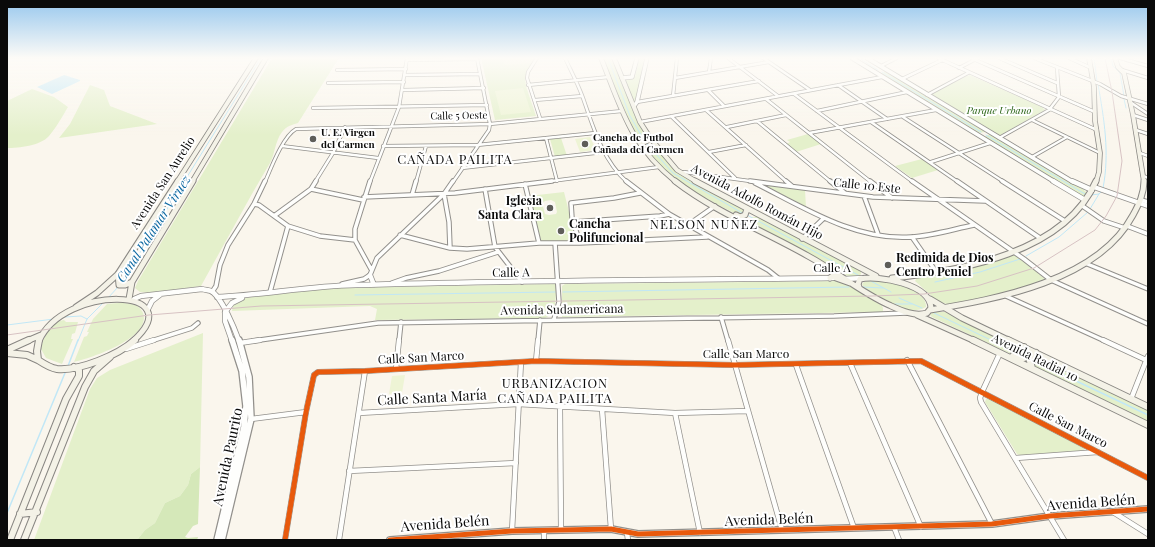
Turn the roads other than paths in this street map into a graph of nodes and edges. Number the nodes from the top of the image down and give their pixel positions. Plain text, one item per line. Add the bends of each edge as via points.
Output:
1 (1057, 83) edge
2 (241, 84) edge
3 (250, 84) edge
4 (404, 84) edge
5 (483, 84) edge
6 (542, 84) edge
7 (577, 84) edge
8 (612, 84) edge
9 (625, 84) edge
10 (641, 84) edge
11 (675, 84) edge
12 (745, 84) edge
13 (762, 84) edge
14 (801, 84) edge
15 (846, 84) edge
16 (893, 84) edge
17 (909, 84) edge
18 (948, 84) edge
19 (991, 84) edge
20 (1028, 84) edge
21 (1093, 84) edge
22 (1098, 84) edge
23 (1126, 84) edge
24 (528, 85) joint
25 (838, 85) junction
26 (484, 88) junction
27 (403, 90) junction
28 (708, 90) junction
29 (810, 90) junction
30 (907, 92) junction
31 (794, 94) junction
32 (927, 95) junction
33 (582, 96) junction
34 (673, 96) junction
35 (778, 96) junction
36 (1059, 97) junction
37 (766, 99) junction
38 (1129, 99) junction
39 (535, 100) junction
40 (861, 101) junction
41 (636, 104) junction
42 (1148, 104) edge
43 (487, 105) junction
44 (724, 106) junction
45 (399, 107) junction
46 (313, 108) dead end
47 (622, 110) junction
48 (706, 110) junction
49 (936, 110) junction
50 (1049, 110) junction
51 (817, 111) junction
52 (1095, 112) junction
53 (588, 114) junction
54 (1148, 114) edge
55 (1133, 115) junction
56 (671, 116) junction
57 (786, 116) junction
58 (903, 117) junction
59 (540, 118) junction
60 (887, 119) junction
61 (1032, 120) junction
62 (1148, 120) edge
63 (757, 121) junction
64 (640, 122) junction
65 (871, 122) junction
66 (490, 124) junction
67 (391, 126) junction
68 (345, 127) junction
69 (727, 127) junction
70 (840, 128) junction
71 (1097, 130) junction
72 (1136, 130) junction
73 (989, 132) junction
74 (595, 133) junction
75 (809, 133) junction
76 (1148, 134) edge
77 (978, 135) junction
78 (1066, 137) junction
79 (546, 138) junction
80 (999, 138) junction
81 (651, 139) junction
82 (990, 143) junction
83 (477, 145) junction
84 (655, 145) junction
85 (746, 145) junction
86 (282, 146) junction
87 (383, 146) junction
88 (426, 146) junction
89 (642, 146) junction
90 (604, 152) junction
91 (709, 152) junction
92 (333, 153) junction
93 (958, 153) junction
94 (1100, 153) junction
95 (1140, 153) junction
96 (1148, 156) edge
97 (1032, 157) junction
98 (378, 158) junction
99 (551, 158) junction
100 (931, 162) junction
101 (659, 167) junction
102 (462, 168) junction
103 (617, 173) junction
104 (682, 173) junction
105 (1146, 177) edge
106 (735, 178) junction
107 (557, 181) junction
108 (754, 182) junction
109 (525, 184) junction
110 (793, 187) junction
111 (311, 189) junction
112 (485, 189) junction
113 (1091, 191) junction
114 (640, 193) junction
115 (444, 194) junction
116 (845, 194) junction
117 (412, 195) junction
118 (864, 196) junction
119 (700, 197) junction
120 (363, 198) junction
121 (893, 199) junction
122 (938, 200) junction
123 (985, 201) junction
124 (1083, 202) junction
125 (1140, 202) junction
126 (1148, 202) edge
127 (254, 204) junction
128 (716, 206) junction
129 (1148, 206) edge
130 (747, 210) junction
131 (669, 214) junction
132 (754, 214) junction
133 (274, 216) junction
134 (824, 218) junction
135 (746, 221) junction
136 (1065, 221) junction
137 (573, 222) junction
138 (688, 225) junction
139 (974, 225) junction
140 (288, 226) junction
141 (1126, 227) junction
142 (878, 234) junction
143 (1148, 234) edge
144 (400, 235) junction
145 (707, 236) junction
146 (912, 237) junction
147 (1040, 238) junction
148 (802, 239) junction
149 (355, 240) junction
150 (538, 243) junction
151 (556, 243) junction
152 (580, 243) junction
153 (495, 247) junction
154 (450, 248) junction
155 (1014, 251) junction
156 (498, 252) junction
157 (1085, 263) junction
158 (372, 269) junction
159 (833, 270) junction
160 (937, 272) junction
161 (118, 274) junction
162 (370, 276) junction
163 (879, 277) junction
164 (778, 278) junction
165 (833, 278) junction
166 (862, 278) junction
167 (887, 278) junction
168 (847, 279) junction
169 (1051, 280) junction
170 (132, 282) junction
171 (523, 283) junction
172 (559, 283) junction
173 (374, 284) junction
174 (390, 284) junction
175 (337, 285) junction
176 (857, 286) junction
177 (1148, 289) edge
178 (212, 292) junction
179 (270, 292) junction
180 (162, 294) junction
181 (246, 296) junction
182 (1006, 296) junction
183 (217, 297) junction
184 (928, 297) junction
185 (131, 299) junction
186 (885, 302) junction
187 (964, 305) junction
188 (76, 307) junction
189 (945, 308) junction
190 (148, 309) junction
191 (930, 310) junction
192 (225, 312) junction
193 (910, 313) junction
194 (886, 314) junction
195 (721, 317) junction
196 (554, 319) junction
197 (540, 320) junction
198 (968, 320) junction
199 (401, 322) junction
200 (198, 323) dead end
201 (1148, 324) edge
202 (41, 334) junction
203 (240, 343) junction
204 (986, 346) junction
205 (1024, 348) junction
206 (7, 352) edge
207 (117, 353) junction
208 (1000, 353) junction
209 (1035, 353) junction
210 (1147, 358) edge
211 (38, 360) junction
212 (906, 360) junction
213 (536, 361) junction
214 (521, 362) junction
215 (850, 363) junction
216 (796, 364) junction
217 (735, 365) junction
218 (1031, 366) junction
219 (74, 367) junction
220 (396, 369) junction
221 (365, 371) junction
222 (982, 392) junction
223 (1132, 399) junction
224 (518, 404) junction
225 (560, 407) junction
226 (1148, 407) edge
227 (602, 409) junction
228 (747, 411) junction
229 (306, 412) junction
230 (359, 413) junction
231 (675, 413) junction
232 (250, 419) junction
233 (1148, 424) edge
234 (1098, 452) junction
235 (1016, 458) junction
236 (516, 463) junction
237 (350, 471) junction
238 (1148, 478) edge
239 (1148, 509) edge
240 (37, 512) junction
241 (1112, 512) junction
242 (20, 514) junction
243 (1050, 516) junction
244 (992, 524) junction
245 (894, 527) junction
246 (921, 527) junction
247 (854, 528) junction
248 (611, 529) junction
249 (561, 530) junction
250 (782, 530) junction
251 (512, 531) junction
252 (544, 531) junction
253 (700, 533) junction
254 (1148, 534) edge
255 (628, 536) edge
256 (474, 537) edge
257 (10, 540) edge
258 (24, 540) edge
259 (217, 540) edge
260 (222, 540) edge
261 (285, 540) edge
262 (339, 540) edge
263 (390, 540) edge
264 (407, 540) edge
265 (544, 540) edge
266 (900, 540) edge
267 (1064, 540) edge

1 - 36 street
2 - 161 main road, Avenida San Aurelio
3 - 170 main road, Avenida San Aurelio
4 - 27 street
5 - 26 street
6 - 24 street
7 - 33 street
8 - 47 main road, Avenida Adolfo Román Hijo
9 - 41 main road, Avenida Adolfo Román Hijo
10 - 41 street
11 - 34 street
12 - 28 street
13 - 35 street
14 - 29 street
15 - 25 street
16 - 30 street
17 - 32 street
18 - 32 street
19 - 50 street
20 - 36 street
21 - 52 main road
22 - 38 street
23 - 38 main road
24 - 39 street
25 - 29 street
25 - 40 street
26 - 27 street
26 - 43 street
27 - 45 street
28 - 34 street
28 - 44 street
29 - 31 street
30 - 40 street
30 - 49 street
31 - 35 street
31 - 51 street
32 - 73 street
33 - 39 street
33 - 53 street
34 - 41 street
35 - 37 street
36 - 50 street
36 - 52 street
37 - 44 street
37 - 57 street
38 - 42 street
38 - 54 street
38 - 55 main road
39 - 59 street
40 - 51 street
40 - 60 street
41 - 64 main road, Avenida Adolfo Román Hijo
43 - 45 street
43 - 66 street
44 - 48 street
45 - 46 street
45 - 67 street
47 - 53 street, Calle 5 Oeste
47 - 89 main road, Avenida Adolfo Román Hijo via 633,134
48 - 56 street
48 - 69 street
49 - 58 street
49 - 77 street
50 - 61 street
50 - 71 street
51 - 70 street
52 - 71 main road
53 - 59 street, Calle 5 Oeste
53 - 74 street
55 - 62 street
55 - 72 main road
56 - 64 street
56 - 91 street
57 - 63 street
57 - 75 street
58 - 60 street
58 - 93 street
59 - 66 street, Calle 5 Oeste
60 - 65 street
61 - 78 street
61 - 80 street
63 - 69 street
63 - 116 street
64 - 81 main road, Avenida Adolfo Román Hijo
65 - 70 street
65 - 100 street
66 - 67 street, Calle 5 Oeste
66 - 83 street via 489,130
67 - 68 street, Calle 5 Oeste
67 - 87 street
68 - 86 street, Calle 5 Oeste via 296,129
68 - 92 street
69 - 85 street
70 - 75 street
70 - 122 street
71 - 94 main road
72 - 76 street
72 - 95 main road
73 - 77 street
73 - 80 street
74 - 79 street
74 - 90 street
75 - 121 street
77 - 82 street
78 - 94 street
78 - 97 street
79 - 83 street
79 - 99 street
80 - 97 street
81 - 84 main road, Avenida Adolfo Román Hijo
81 - 89 main road
82 - 93 street
82 - 124 street
83 - 88 street
83 - 102 street
84 - 89 main road
84 - 104 main road, Avenida Adolfo Román Hijo
85 - 91 street
85 - 110 street
86 - 92 street
86 - 127 street
87 - 88 street
87 - 98 street
88 - 117 street
89 - 101 main road, Avenida Adolfo Román Hijo
90 - 99 street
90 - 103 street
91 - 106 street
92 - 98 street
92 - 111 street
93 - 100 street
93 - 136 street
94 - 113 main road via 1098,174
95 - 96 street
95 - 105 main road
97 - 113 street
98 - 120 street
99 - 102 street
99 - 107 street
100 - 123 street
101 - 103 street
101 - 119 main road, Avenida Adolfo Román Hijo via 684,188
102 - 115 street
103 - 107 street
103 - 114 street
104 - 106 street, Calle 10 Este
104 - 130 main road, Avenida Adolfo Román Hijo
105 - 125 main road
106 - 108 street, Calle 10 Este
107 - 109 street
108 - 110 street, Calle 10 Este
108 - 134 street
109 - 112 street
109 - 150 street
110 - 116 street, Calle 10 Este
111 - 120 street
111 - 133 street
112 - 115 street
112 - 153 street
113 - 124 main road
113 - 125 street
114 - 131 street
114 - 137 street via 573,202 570,206
115 - 117 street
115 - 144 street
115 - 154 street
116 - 118 street, Calle 10 Este
117 - 120 street
118 - 121 street, Calle 10 Este
118 - 142 street
119 - 128 main road, Avenida Adolfo Román Hijo
119 - 130 main road via 740,217 745,215
120 - 149 street via 355,229
121 - 122 street, Calle 10 Este
122 - 123 street, Calle 10 Este
122 - 139 street
123 - 147 street
124 - 136 main road
124 - 141 street via 1104,221
125 - 126 street
125 - 129 street
125 - 141 main road
127 - 133 street
127 - 178 street via 224,255
128 - 135 main road, Avenida Adolfo Román Hijo
128 - 138 street
130 - 132 main road, Avenida Adolfo Román Hijo
131 - 137 street
131 - 138 street
132 - 135 main road
132 - 148 main road, Avenida Adolfo Román Hijo
133 - 140 street
134 - 142 street via 855,230
134 - 148 street
135 - 159 main road, Avenida Adolfo Román Hijo
136 - 147 main road
137 - 152 street
138 - 145 street
139 - 146 street
139 - 155 street
140 - 149 street via 320,236
140 - 179 street
141 - 143 street
141 - 157 main road
142 - 146 street
144 - 154 street
144 - 158 street via 377,258
145 - 152 street
145 - 164 street
146 - 160 street
147 - 155 main road
148 - 163 main road, Avenida Adolfo Román Hijo
149 - 158 street
150 - 151 street
150 - 153 street
151 - 152 street
151 - 172 street
153 - 154 street
153 - 156 street
155 - 160 main road via 965,267
155 - 169 street
156 - 171 street
156 - 174 street
157 - 169 main road
157 - 177 street
158 - 162 street
159 - 165 main road
159 - 168 main road, Avenida Adolfo Román Hijo
160 - 167 main road
161 - 170 main road via 118,283 125,285
161 - 188 main road, Avenida San Aurelio
162 - 173 street
162 - 175 street
163 - 166 main road
163 - 167 main road
164 - 165 street, Calle A
164 - 172 street, Calle A
165 - 168 street, Calle A
165 - 176 main road
166 - 168 street, Calle A
166 - 176 main road
167 - 184 main road, Avenida Radial 10
168 - 176 main road, Avenida Adolfo Román Hijo
169 - 182 main road
169 - 201 street
170 - 185 main road, Avenida San Aurelio
171 - 172 street, Calle A
171 - 174 street, Calle A
172 - 196 street
173 - 174 street, Calle A
173 - 175 street, Calle A
175 - 179 street, Calle A
176 - 186 main road, Avenida Radial 10
178 - 180 street via 202,289
178 - 183 street, Avenida Paurito
179 - 181 street, Calle A
180 - 185 street
180 - 190 street via 152,301
181 - 183 street, Calle A
181 - 192 street, Calle A via 232,303
182 - 187 main road
182 - 210 street
183 - 192 street, Avenida Paurito
184 - 189 main road, Avenida Radial 10
184 - 191 main road via 932,303
185 - 188 main road via 100,301
185 - 190 main road via 142,302
186 - 193 main road, Avenida Radial 10
186 - 194 street
187 - 189 main road
187 - 198 main road via 960,312
188 - 202 main road via 53,322
189 - 191 main road
189 - 198 main road, Avenida Radial 10
190 - 207 main road via 148,322 141,334
191 - 193 main road via 923,314
192 - 203 street, Avenida Paurito via 230,316
192 - 259 street, Avenida Paurito via 225,321 242,371 246,406 244,427
193 - 194 street, Avenida Sudamericana
193 - 204 main road, Avenida Radial 10 via 942,324
194 - 195 street, Avenida Sudamericana
195 - 196 street, Avenida Sudamericana
195 - 217 street
196 - 197 street, Avenida Sudamericana
197 - 199 street, Avenida Sudamericana
197 - 213 street
198 - 205 main road, Avenida Radial 10
199 - 203 street, Avenida Sudamericana
199 - 220 street
200 - 207 street via 192,328
202 - 206 main road
202 - 211 main road via 36,347
203 - 232 street, Avenida Paurito via 250,377
204 - 205 main road via 1022,359 1026,356
204 - 208 main road, Avenida Radial 10
205 - 209 main road, Avenida Radial 10
206 - 211 main road via 27,355
207 - 219 main road
207 - 240 main road via 94,371 85,387
208 - 218 main road, Avenida Radial 10
208 - 222 street
209 - 218 main road via 1029,358
209 - 223 main road, Avenida Radial 10
210 - 223 street
211 - 219 main road via 58,369
212 - 215 street, Calle San Marco
212 - 222 street, Calle San Marco via 927,362
212 - 244 street
213 - 214 street, Calle San Marco
213 - 217 street, Calle San Marco
214 - 220 street, Calle San Marco
214 - 224 street
215 - 216 street, Calle San Marco
215 - 246 street
216 - 217 street, Calle San Marco
216 - 247 street
217 - 228 street
218 - 233 main road, Avenida Radial 10
219 - 242 main road via 79,370 79,376 66,399
220 - 221 street, Calle San Marco
221 - 229 street, Calle San Marco via 316,373
221 - 230 street
222 - 234 street, Calle San Marco
222 - 235 street via 981,402
223 - 226 main road, Avenida Radial 10
224 - 225 street, Calle Santa María
224 - 230 street, Calle Santa María
224 - 236 street
225 - 227 street, Calle Santa María
225 - 249 street
227 - 231 street, Calle Santa María
227 - 248 street
228 - 231 street, Calle Santa María
228 - 250 street
229 - 232 street
229 - 261 street
230 - 237 street
231 - 253 street
232 - 260 street, Avenida Paurito
234 - 235 street
234 - 238 street, Calle San Marco
235 - 243 street
236 - 237 street
236 - 251 street
237 - 262 street
239 - 241 street, Avenida Belén
240 - 242 main road
240 - 258 main road
241 - 243 street, Avenida Belén
241 - 254 street
242 - 257 main road
243 - 244 street, Avenida Belén
243 - 267 street
244 - 246 street, Avenida Belén
245 - 246 street, Avenida Belén
245 - 247 street, Avenida Belén
245 - 266 street
247 - 250 street, Avenida Belén
248 - 249 street, Avenida Belén
248 - 255 street, Avenida Belén
249 - 252 street, Avenida Belén
250 - 253 street, Avenida Belén
251 - 252 street, Avenida Belén
251 - 256 street, Avenida Belén
252 - 265 street
253 - 255 street, Avenida Belén
256 - 264 street, Avenida Belén
263 - 264 street, Avenida Belén

